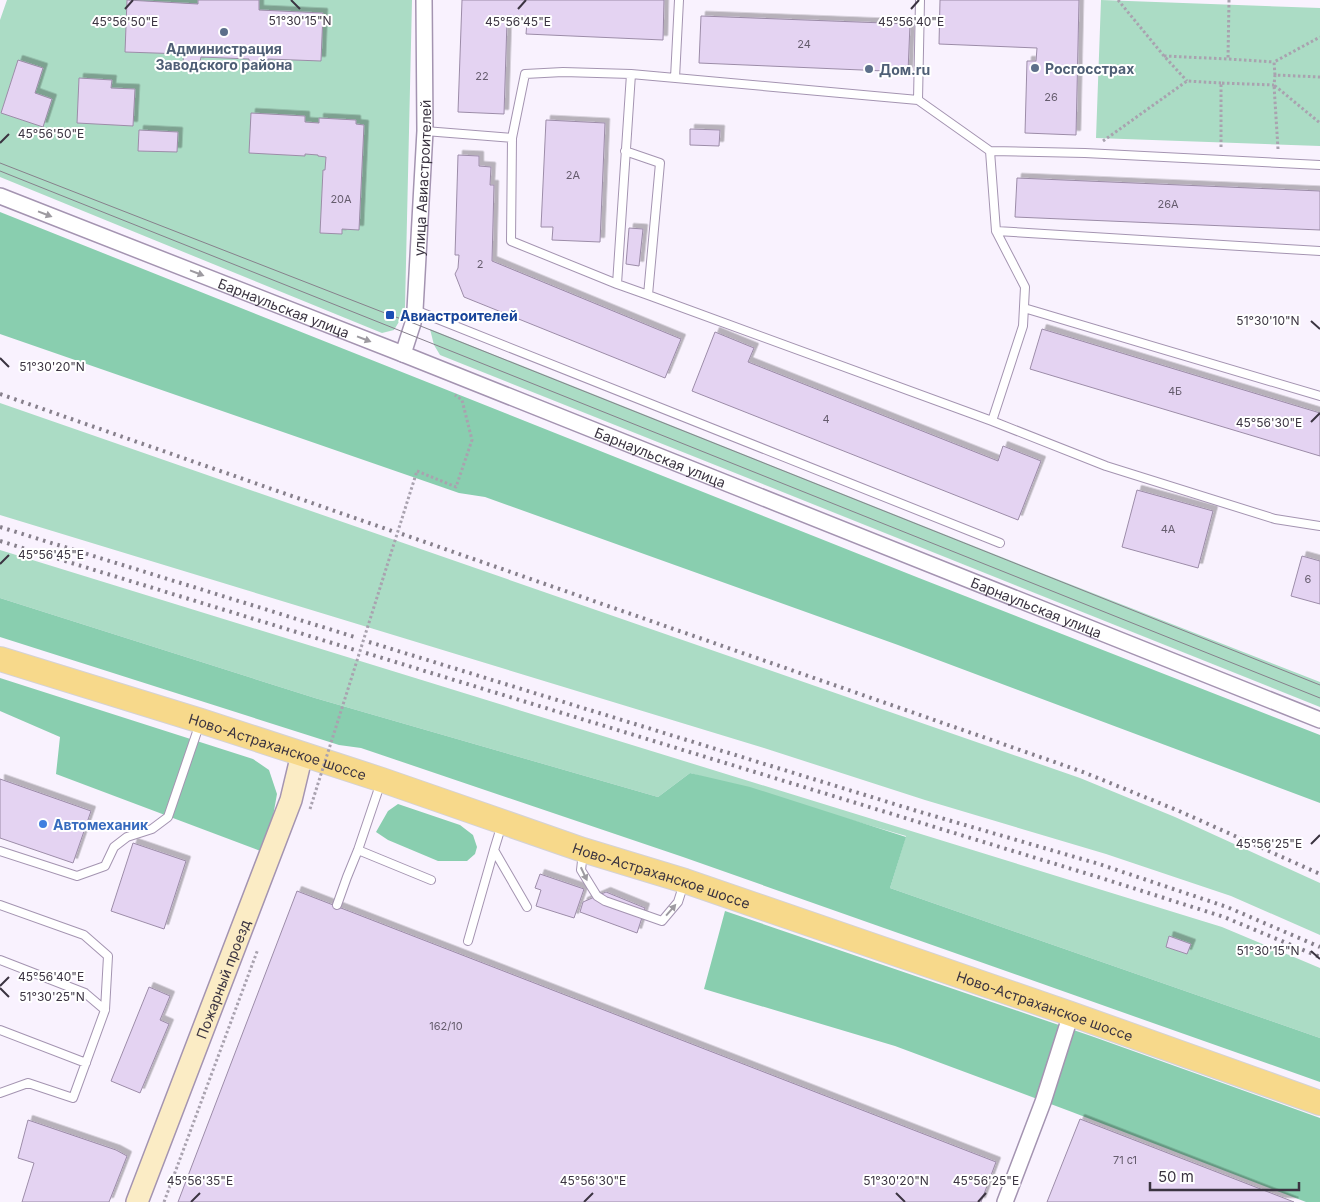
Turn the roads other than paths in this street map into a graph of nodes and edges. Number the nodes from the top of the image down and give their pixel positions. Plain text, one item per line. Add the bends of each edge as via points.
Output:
1 (424, 0) edge
2 (679, 0) edge
3 (920, 0) edge
4 (631, 74) junction
5 (675, 78) junction
6 (918, 100) junction
7 (425, 131) junction
8 (512, 138) junction
9 (625, 151) junction
10 (990, 151) junction
11 (1320, 164) edge
12 (0, 196) edge
13 (996, 231) junction
14 (1320, 251) edge
15 (617, 284) junction
16 (648, 295) junction
17 (1024, 308) junction
18 (415, 310) junction
19 (403, 354) junction
20 (1320, 396) edge
21 (992, 421) junction
22 (1320, 526) edge
23 (1000, 544) dead end
24 (0, 659) edge
25 (1320, 720) edge
26 (201, 721) junction
27 (302, 754) junction
28 (382, 780) junction
29 (503, 822) junction
30 (358, 850) junction
31 (494, 850) junction
32 (583, 850) junction
33 (0, 851) edge
34 (431, 880) dead end
35 (685, 881) junction
36 (0, 905) edge
37 (337, 905) dead end
38 (527, 907) dead end
39 (468, 941) dead end
40 (0, 960) edge
41 (105, 1010) junction
42 (1071, 1014) junction
43 (0, 1030) edge
44 (86, 1063) junction
45 (0, 1092) edge
46 (1320, 1103) edge
47 (137, 1202) edge
48 (1005, 1202) edge

1 - 7 street, улица Авиастроителей
2 - 5 lane
3 - 6 lane
4 - 5 lane
4 - 8 lane via 525,74
4 - 9 lane
5 - 6 lane
6 - 10 lane
7 - 8 lane
7 - 18 street, улица Авиастроителей
8 - 15 lane via 511,241
9 - 15 lane
9 - 16 lane via 660,163
10 - 11 lane
10 - 13 lane
12 -> 19 street, Барнаульская улица
13 - 14 lane
13 - 17 lane via 1025,287
15 - 16 lane
16 - 21 lane
17 - 20 lane
17 - 21 lane via 1023,326
18 - 19 street, улица Авиастроителей
18 - 23 lane
19 - 25 street, Барнаульская улица
21 - 22 lane via 1106,466 1275,519
24 - 26 main road, Ново-Астраханское шоссе
26 - 27 main road, Ново-Астраханское шоссе
26 - 33 lane via 168,816 152,829 127,837 114,846 105,866 77,876
27 - 28 main road, Ново-Астраханское шоссе
27 - 47 street, Пожарный проезд via 291,800
28 - 29 main road, Ново-Астраханское шоссе
28 - 30 lane
29 - 31 lane
29 - 32 main road, Ново-Астраханское шоссе
30 - 34 lane
30 - 37 lane
31 - 38 lane
31 - 39 lane
32 - 35 main road, Ново-Астраханское шоссе
32 -> 35 lane via 580,870 597,896 662,920 678,902
35 - 42 main road, Ново-Астраханское шоссе
36 - 41 lane via 84,935 108,956
40 - 41 lane via 85,993
41 - 44 lane
42 - 46 main road, Ново-Астраханское шоссе
42 - 48 street via 1043,1102
43 - 44 lane
44 - 45 lane via 73,1098 28,1084

